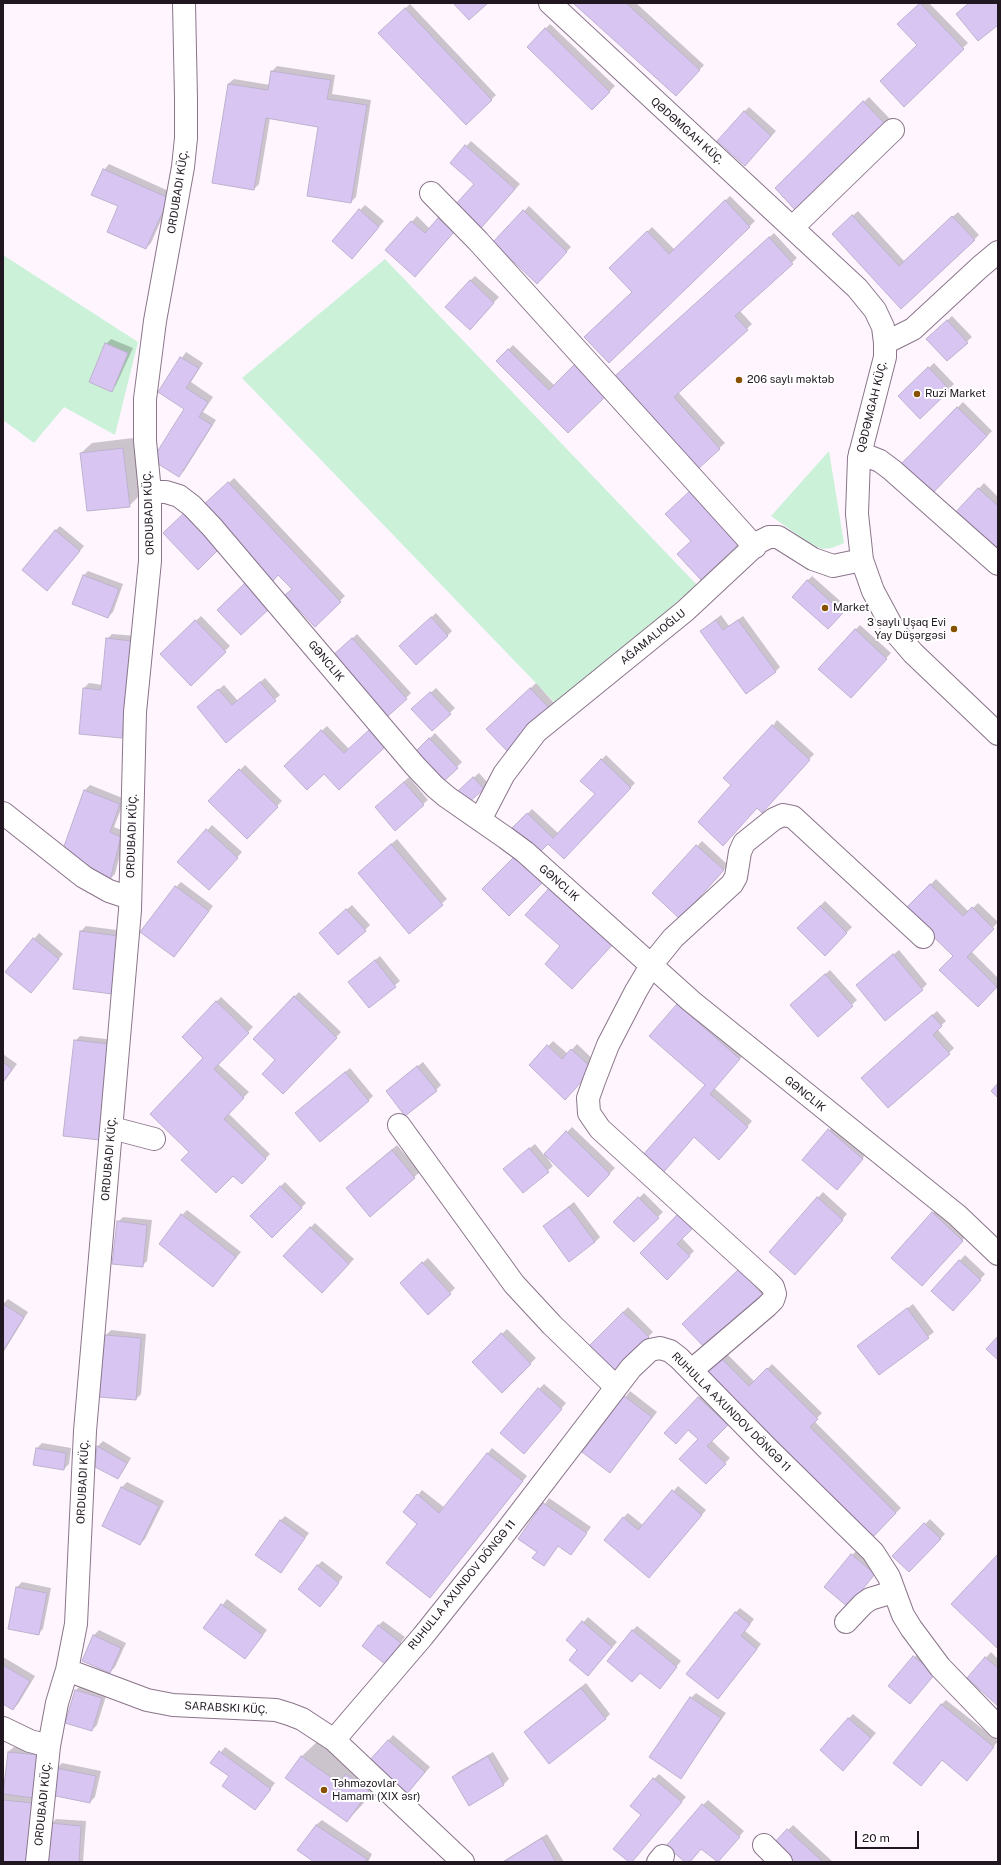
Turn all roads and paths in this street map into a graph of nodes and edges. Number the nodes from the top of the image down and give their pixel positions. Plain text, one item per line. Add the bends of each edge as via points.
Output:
1 (184, 3) edge
2 (550, 3) edge
3 (893, 130) dead end
4 (431, 193) dead end
5 (793, 227) junction
6 (998, 252) edge
7 (885, 343) junction
8 (860, 453) junction
9 (150, 492) junction
10 (754, 547) junction
11 (862, 560) junction
12 (998, 564) edge
13 (998, 734) edge
14 (3, 812) edge
15 (480, 820) junction
16 (130, 898) junction
17 (923, 937) dead end
18 (652, 964) junction
19 (399, 1125) dead end
20 (112, 1128) junction
21 (154, 1140) dead end
22 (998, 1254) edge
23 (692, 1370) junction
24 (616, 1387) junction
25 (893, 1592) junction
26 (846, 1622) dead end
27 (67, 1670) junction
28 (998, 1727) edge
29 (3, 1728) edge
30 (334, 1740) junction
31 (48, 1746) junction
32 (764, 1846) dead end
33 (37, 1862) edge
34 (463, 1862) edge
35 (781, 1862) edge

1 - 9 street, ORDUBADI KÜÇ. via 186,138 155,321 145,399 145,441
2 - 5 street, QƏDƏMGAH KÜÇ.
3 - 5 street
4 - 10 street via 478,241
5 - 7 street, QƏDƏMGAH KÜÇ. via 866,298 875,310
6 - 7 street via 914,329
7 - 8 street, QƏDƏMGAH KÜÇ. via 883,370
8 - 11 street, QƏDƏMGAH KÜÇ. via 857,514
8 - 12 street via 880,461 892,470
9 - 15 street, GƏNCLIK via 166,492 179,496 192,506 415,766 447,797
9 - 16 street, ORDUBADI KÜÇ. via 150,561 135,712
10 - 11 street via 769,537 778,537 824,564 833,566
10 - 15 street via 685,611 536,732 504,774
11 - 13 street, QƏDƏMGAH KÜÇ. via 873,591 895,632
14 - 16 street via 84,877 109,891
15 - 18 street, GƏNCLIK via 525,852
16 - 20 street, ORDUBADI KÜÇ.
17 - 18 street via 793,817 783,815 774,818 744,843 732,884 683,926
18 - 22 street, GƏNCLIK via 692,1001 957,1215
18 - 23 street via 608,1045 588,1098 589,1113 600,1129 773,1286 775,1294 767,1306
19 - 24 street via 514,1284
20 - 21 street
20 - 27 street, ORDUBADI KÜÇ. via 85,1431 76,1624
23 - 24 street, RUHULLA AXUNDOV DÖNGƏ 11 via 670,1351 660,1348 650,1350
23 - 25 street, RUHULLA AXUNDOV DÖNGƏ 11 via 766,1448 872,1552 889,1577
24 - 30 street, RUHULLA AXUNDOV DÖNGƏ 11 via 423,1636
25 - 26 street via 870,1599
25 - 28 street, RUHULLA AXUNDOV DÖNGƏ 11 via 903,1616 940,1667
27 - 30 street, SARABSKI KÜÇ. via 147,1700 173,1705 276,1710 302,1719
27 - 31 street
29 - 31 street via 30,1741
30 - 34 street, SARABSKI KÜÇ.
31 - 33 street, ORDUBADI KÜÇ.
32 - 35 street

